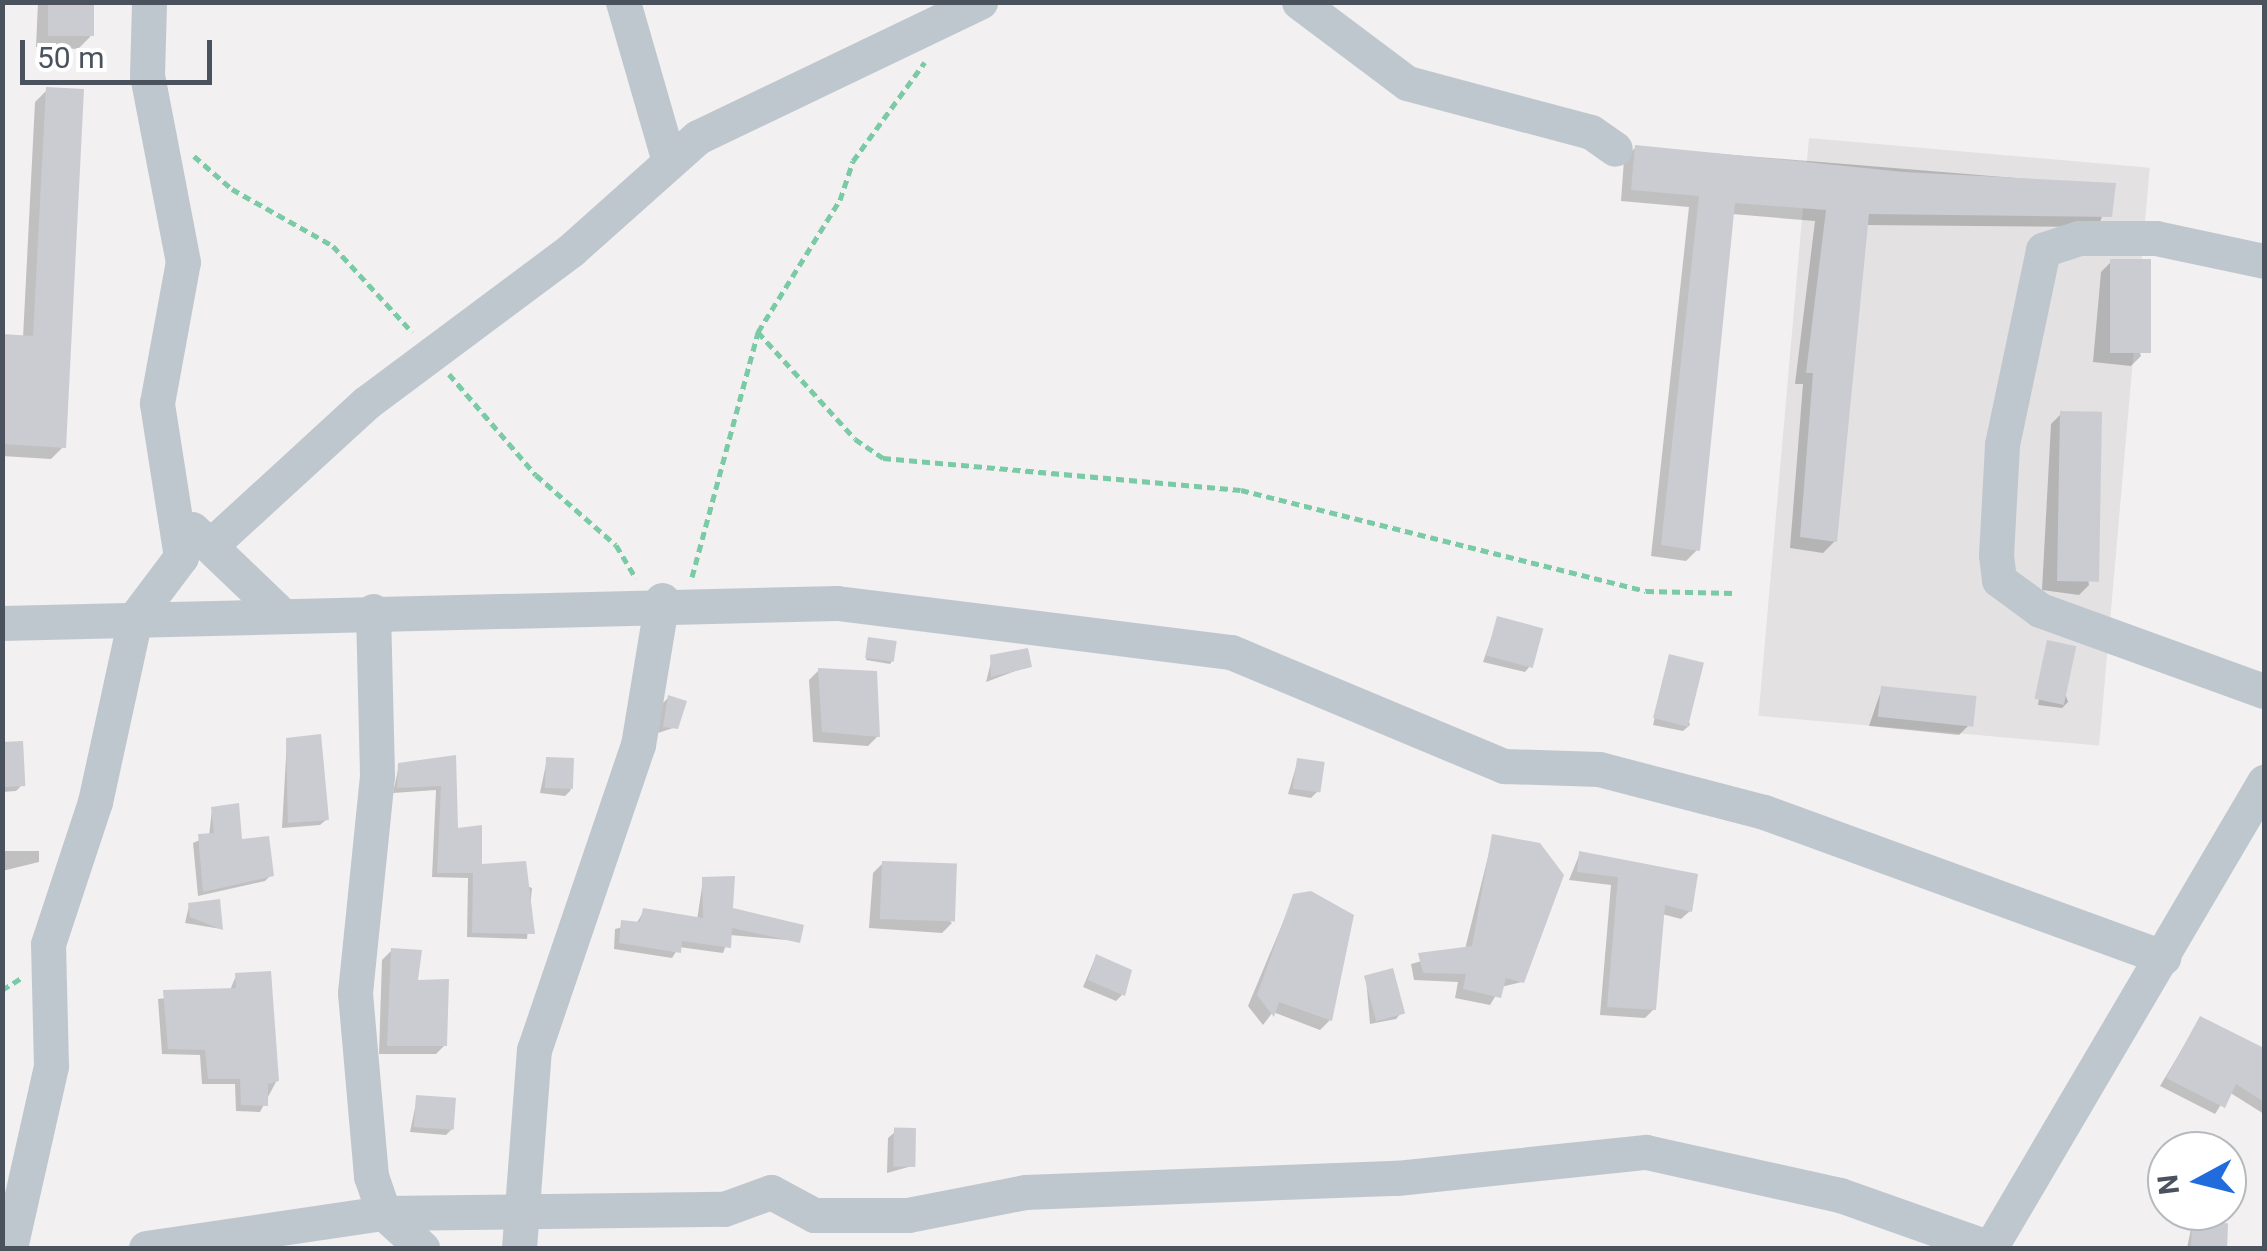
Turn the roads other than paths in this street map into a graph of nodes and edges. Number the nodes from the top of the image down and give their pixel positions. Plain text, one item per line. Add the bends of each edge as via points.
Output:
1 (148, 2) edge
2 (623, 2) edge
3 (980, 2) edge
4 (1299, 2) edge
5 (1615, 148) dead end
6 (669, 161) junction
7 (2264, 261) edge
8 (180, 519) junction
9 (210, 546) junction
10 (664, 600) junction
11 (373, 611) junction
12 (280, 613) junction
13 (135, 618) junction
14 (2, 622) edge
15 (2264, 691) edge
16 (2264, 782) edge
17 (2163, 957) junction
18 (384, 1213) junction
19 (521, 1233) edge
20 (10, 1248) edge
21 (146, 1248) edge
22 (422, 1248) edge
23 (1990, 1248) edge

1 - 8 street via 153,121 183,262 156,403
2 - 6 street
3 - 6 street via 938,30 718,125
4 - 5 street via 1407,82 1591,132
6 - 9 street via 571,250 432,354
7 - 15 street via 2156,238 2079,238 2042,250 2002,445 1996,554 1999,580 2040,610
8 - 9 street
8 - 13 street via 180,557
9 - 12 street
10 - 11 street
10 - 17 street via 837,602 1257,658 1504,766 1600,770 1764,812 2029,901
10 - 19 street via 638,745 534,1050
11 - 12 street
11 - 18 street via 377,776 355,993 372,1176
12 - 13 street
13 - 14 street
13 - 20 street via 96,802 48,944 52,1066
16 - 17 street
17 - 23 street
18 - 19 street
18 - 21 street
18 - 22 street
19 - 23 street via 724,1210 771,1192 814,1215 908,1216 1025,1192 1397,1178 1646,1152 1840,1195

